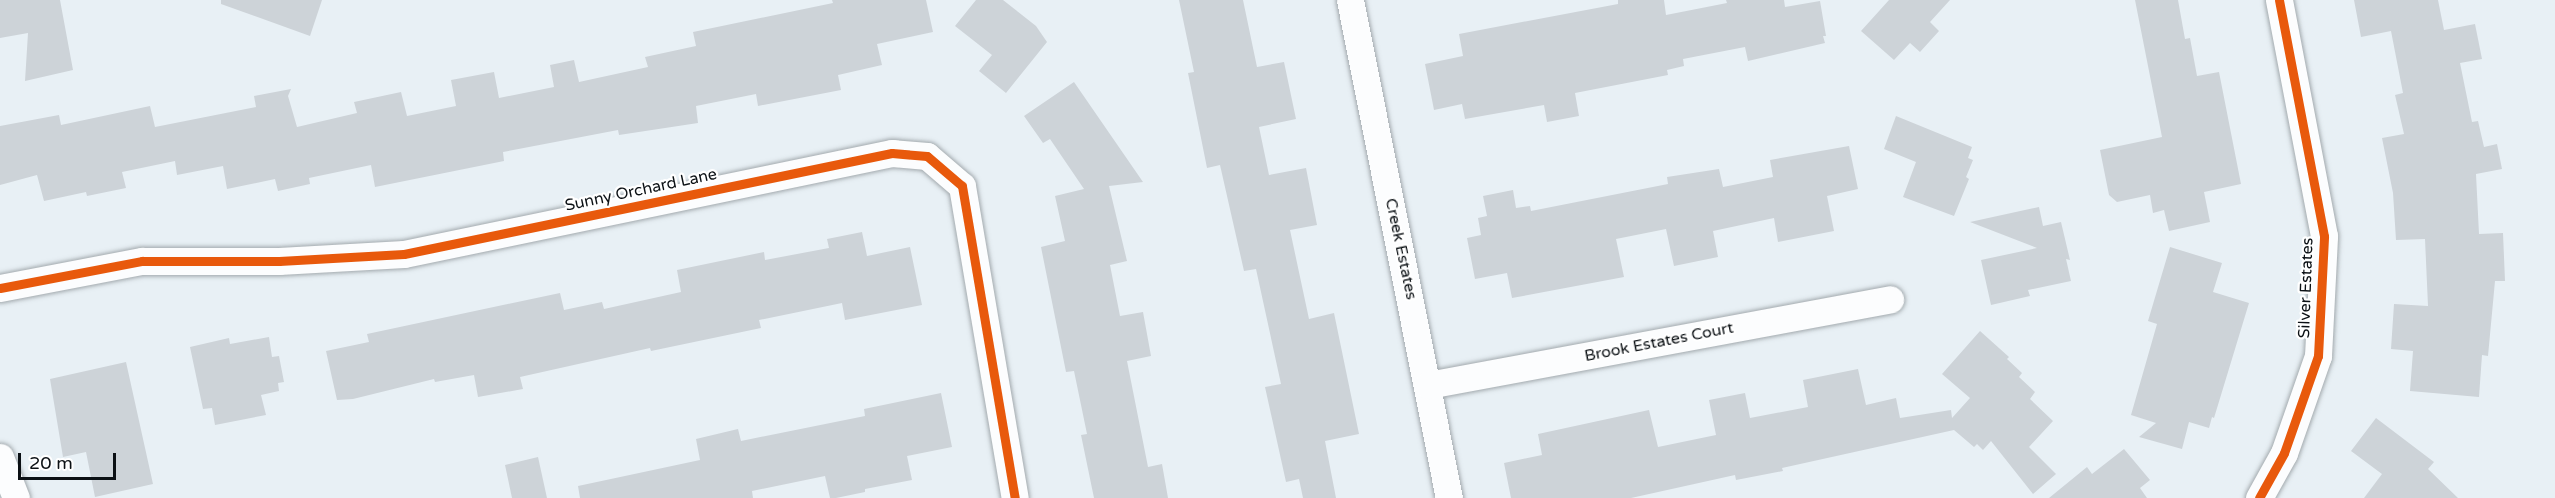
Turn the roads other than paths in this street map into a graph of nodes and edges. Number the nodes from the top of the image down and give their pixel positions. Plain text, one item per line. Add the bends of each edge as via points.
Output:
1 (1350, 0) edge
2 (2279, 0) edge
3 (0, 288) edge
4 (1890, 299) dead end
5 (1428, 385) junction
6 (0, 457) edge
7 (16, 498) edge
8 (1015, 498) edge
9 (1449, 498) edge
10 (2259, 498) edge

1 - 5 street, Creek Estates
2 - 10 street, Silver Estates via 2324,237 2318,356 2284,453
3 - 8 street, Sunny Orchard Lane via 142,261 279,261 404,254 892,153 927,156 962,186
4 - 5 street, Brook Estates Court
5 - 9 street, Creek Estates
6 - 7 street

